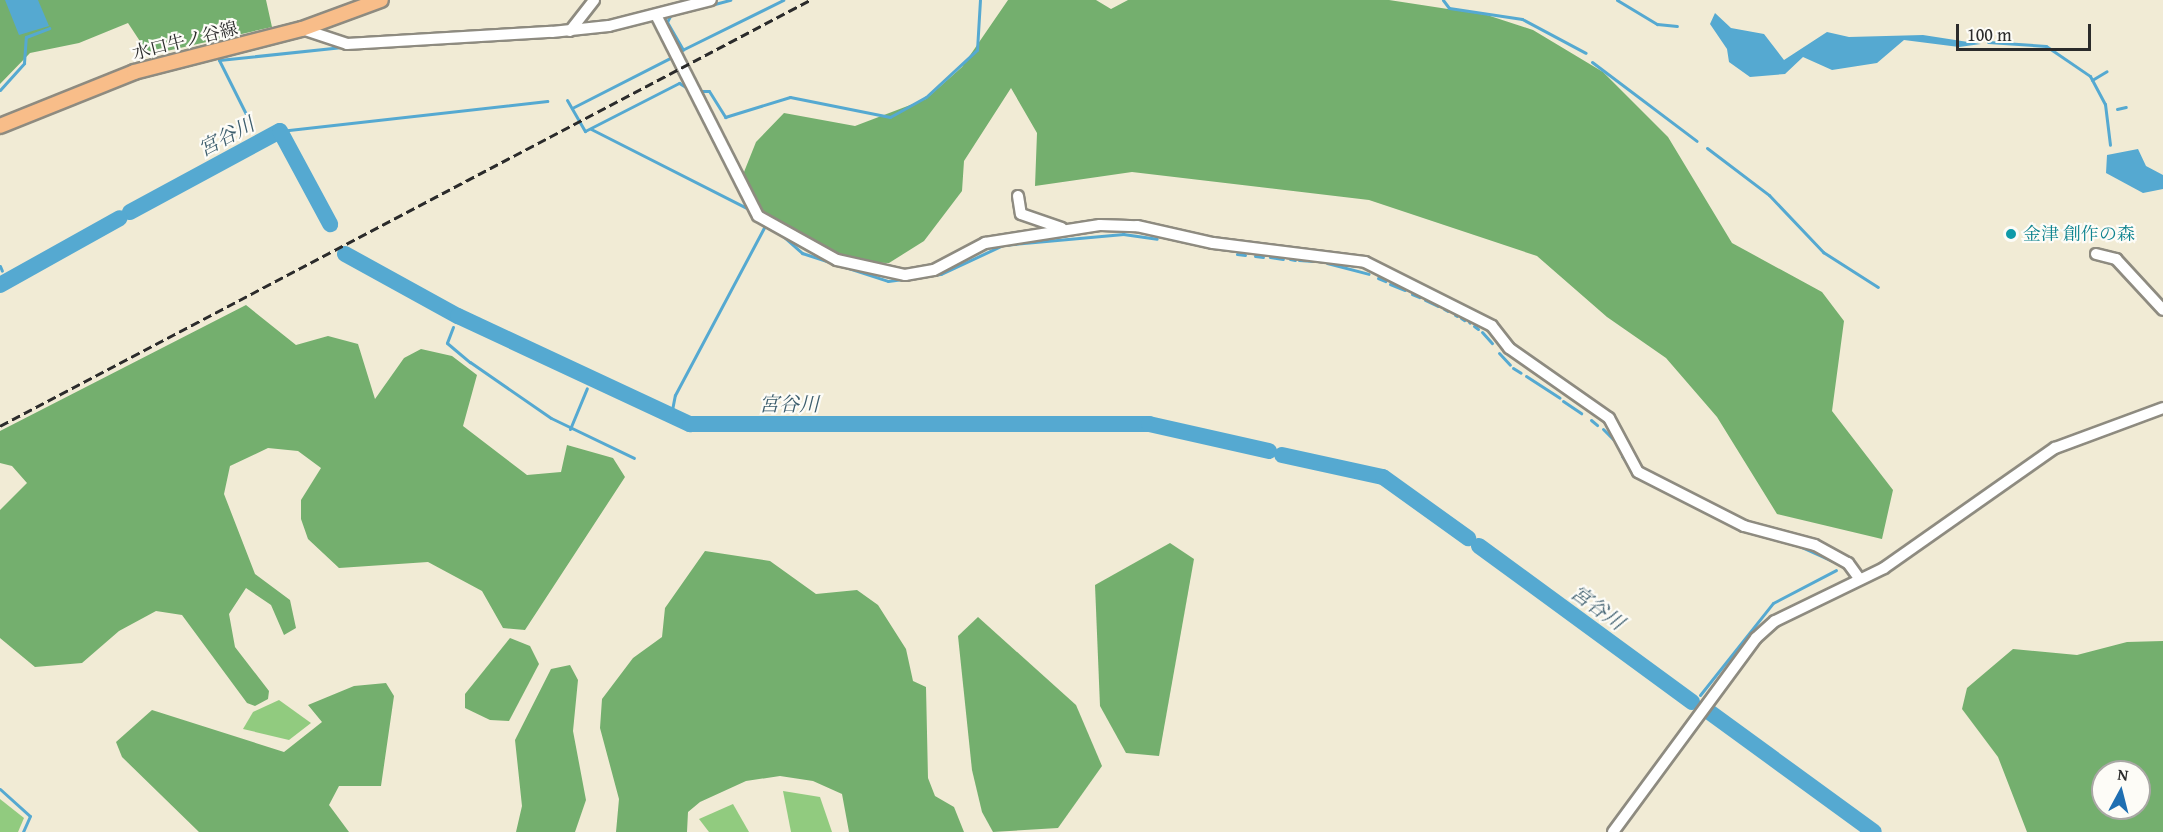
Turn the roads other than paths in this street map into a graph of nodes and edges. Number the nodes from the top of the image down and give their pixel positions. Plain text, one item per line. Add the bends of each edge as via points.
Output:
1 (381, 0) edge
2 (594, 0) edge
3 (711, 0) edge
4 (677, 5) edge
5 (656, 15) junction
6 (302, 29) junction
7 (570, 31) junction
8 (0, 126) edge
9 (1018, 196) dead end
10 (1065, 228) junction
11 (2096, 254) dead end
12 (2163, 310) edge
13 (2163, 408) edge
14 (1859, 579) junction
15 (1613, 832) edge

1 - 6 main road, 水口牛ノ谷線
2 - 7 street
3 - 4 street
4 - 5 street
5 - 7 street
5 - 10 street via 755,220 837,260 904,275 934,270 985,243
6 - 7 street via 347,44
6 - 8 main road, 水口牛ノ谷線 via 134,72
9 - 10 street via 1021,214
10 - 14 street via 1137,226 1213,243 1330,255 1387,270 1477,315 1509,348 1609,418 1638,472 1744,526 1815,545 1848,563
11 - 12 street via 2116,259
13 - 14 street via 2035,459 1884,568
14 - 15 street via 1788,612 1756,638

